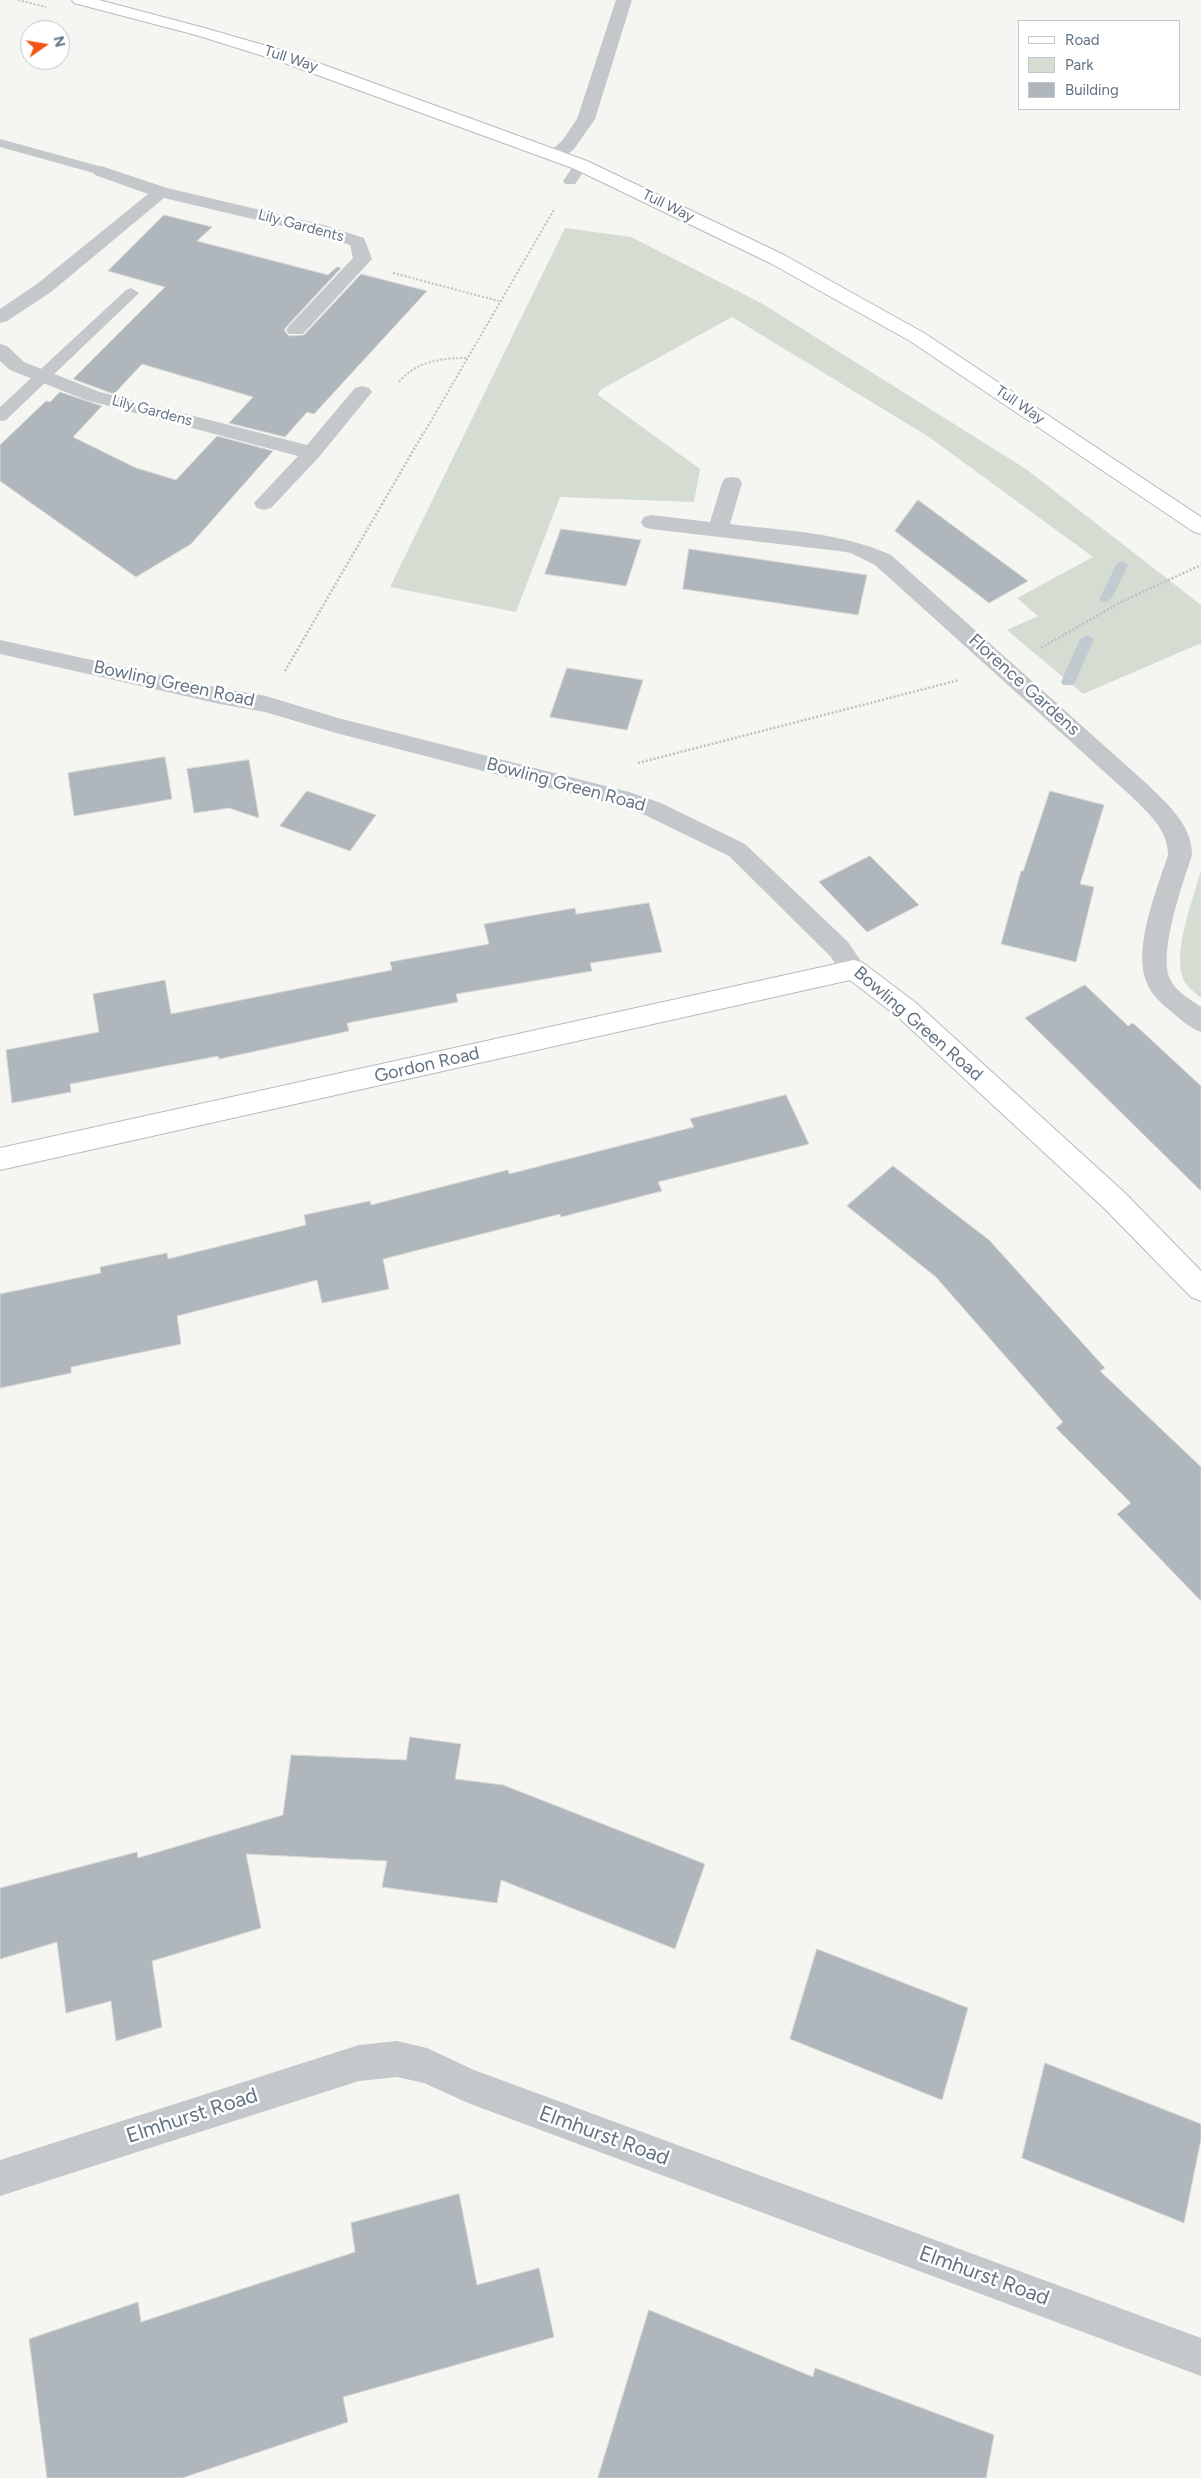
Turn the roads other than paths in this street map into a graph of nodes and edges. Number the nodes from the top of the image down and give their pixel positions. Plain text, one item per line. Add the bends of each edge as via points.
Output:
1 (80, 0) edge
2 (624, 0) edge
3 (0, 143) edge
4 (555, 155) junction
5 (581, 165) junction
6 (101, 171) joint
7 (570, 182) road end
8 (161, 192) junction
9 (131, 293) dead end
10 (0, 317) edge
11 (296, 330) dead end
12 (0, 350) edge
13 (44, 376) junction
14 (359, 397) road end
15 (0, 416) edge
16 (312, 453) junction
17 (732, 483) dead end
18 (264, 503) dead end
19 (651, 522) dead end
20 (1201, 527) edge
21 (718, 528) junction
22 (0, 647) edge
23 (854, 970) junction
24 (1201, 1022) edge
25 (0, 1159) edge
26 (1201, 1289) edge
27 (0, 2178) edge
28 (1201, 2357) edge

1 - 4 street, Tull Way via 285,57
2 - 4 street via 586,119 568,145
3 - 6 lane
4 - 5 street, Tull Way
5 - 7 lane
5 - 20 street, Tull Way via 777,259 917,337
6 - 8 street
8 - 10 street via 44,288
8 - 11 street, Lily Gardents via 318,228 358,242 363,259
9 - 13 lane
12 - 13 street, Lily Gardens via 17,366
13 - 15 lane
13 - 16 street, Lily Gardens via 93,396
14 - 16 street
16 - 18 street
17 - 21 street
19 - 21 street, Florence Gardens
21 - 24 street, Florence Gardens via 839,544 883,560 1139,790 1171,823 1180,846 1159,927 1154,973 1162,988
22 - 23 street, Bowling Green Road via 266,704 653,808 737,850 839,949
23 - 25 street, Gordon Road
23 - 26 street, Bowling Green Road via 907,1010 964,1062 1115,1201
27 - 28 street, Elmhurst Road via 359,2063 397,2059 428,2066 468,2085

